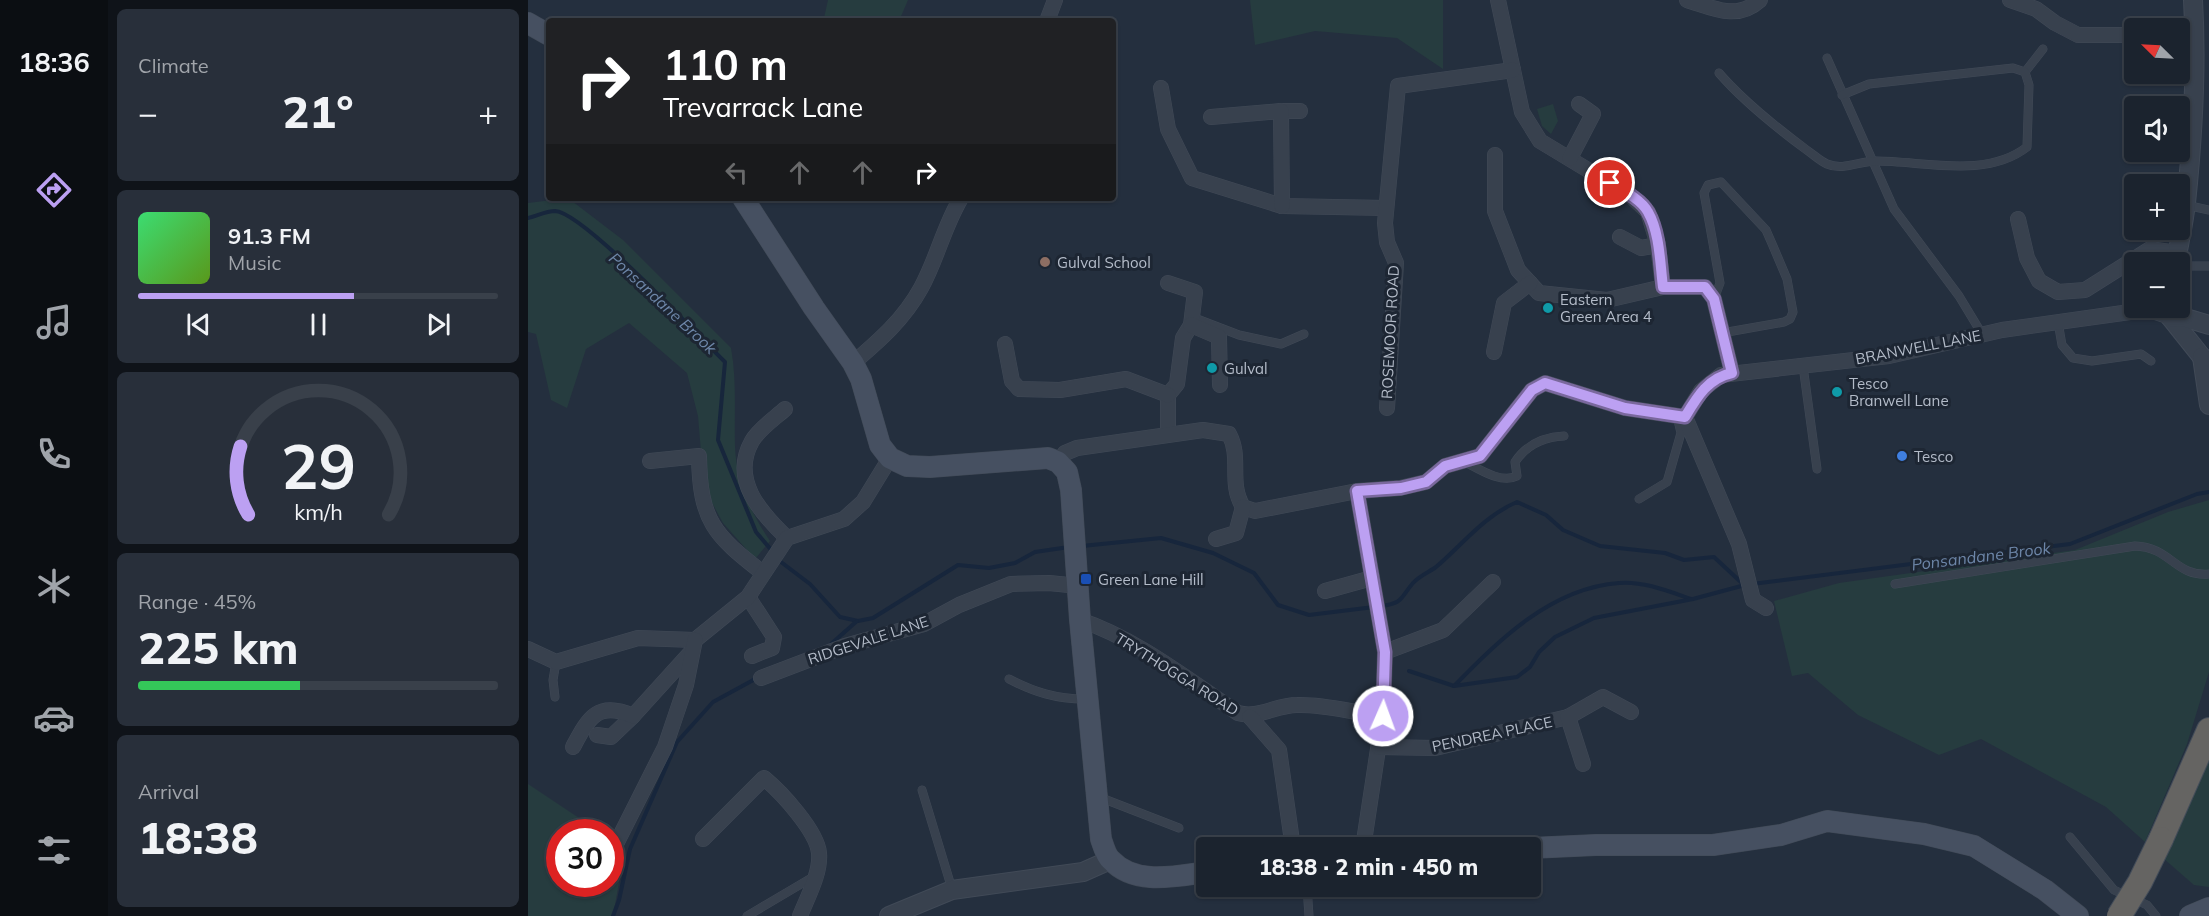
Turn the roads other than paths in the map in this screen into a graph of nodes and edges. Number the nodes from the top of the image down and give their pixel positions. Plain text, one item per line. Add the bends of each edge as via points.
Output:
1 (1055, 0) edge
2 (1498, 0) edge
3 (1687, 0) edge
4 (1760, 0) edge
5 (2010, 0) edge
6 (2193, 0) edge
7 (1048, 18) edge
8 (2190, 18) edge
9 (528, 23) edge
10 (546, 33) edge
11 (2124, 35) edge
12 (2043, 49) dead end
13 (1827, 58) dead end
14 (1513, 70) junction
15 (2025, 72) junction
16 (1719, 73) dead end
17 (2187, 84) edge
18 (1161, 88) dead end
19 (1842, 95) junction
20 (1579, 104) dead end
21 (1281, 111) junction
22 (1300, 111) dead end
23 (1211, 117) dead end
24 (1495, 155) dead end
25 (1570, 158) junction
26 (1874, 161) junction
27 (2186, 174) edge
28 (745, 201) edge
29 (959, 201) edge
30 (1282, 206) junction
31 (2190, 206) edge
32 (1386, 208) junction
33 (2209, 210) edge
34 (2018, 219) dead end
35 (1620, 237) dead end
36 (1658, 245) junction
37 (2190, 263) edge
38 (2124, 265) edge
39 (2209, 266) edge
40 (1168, 283) dead end
41 (1530, 283) junction
42 (1663, 287) junction
43 (1714, 299) junction
44 (2124, 313) edge
45 (2174, 318) edge
46 (2186, 318) edge
47 (1191, 321) junction
48 (2058, 322) junction
49 (2209, 325) edge
50 (1722, 333) junction
51 (1304, 334) dead end
52 (1982, 334) junction
53 (1005, 344) dead end
54 (1494, 352) dead end
55 (2151, 361) dead end
56 (2206, 362) edge
57 (853, 363) junction
58 (1803, 366) junction
59 (1732, 373) junction
60 (1220, 385) dead end
61 (1168, 395) junction
62 (2209, 405) edge
63 (1387, 408) dead end
64 (785, 409) dead end
65 (1681, 416) junction
66 (1168, 433) junction
67 (1564, 436) dead end
68 (890, 459) junction
69 (1461, 460) junction
70 (650, 461) dead end
71 (1059, 462) junction
72 (1817, 469) dead end
73 (1357, 491) junction
74 (1639, 499) dead end
75 (1244, 507) junction
76 (1215, 539) dead end
77 (785, 541) junction
78 (766, 568) junction
79 (2209, 574) edge
80 (1372, 578) junction
81 (1493, 582) dead end
82 (1895, 584) dead end
83 (1079, 586) junction
84 (1325, 591) dead end
85 (748, 597) junction
86 (1766, 608) dead end
87 (1080, 620) junction
88 (693, 646) junction
89 (528, 649) edge
90 (1385, 652) junction
91 (752, 657) dead end
92 (556, 662) junction
93 (761, 678) dead end
94 (1009, 679) dead end
95 (555, 697) dead end
96 (1087, 699) junction
97 (1631, 712) dead end
98 (633, 716) junction
99 (1383, 716) junction
100 (1250, 717) junction
101 (1568, 717) junction
102 (2209, 730) edge
103 (597, 735) dead end
104 (573, 747) dead end
105 (1378, 747) junction
106 (1583, 764) dead end
107 (922, 790) dead end
108 (1095, 796) junction
109 (624, 828) edge
110 (1179, 828) dead end
111 (1291, 837) edge
112 (1365, 837) edge
113 (2070, 837) dead end
114 (703, 839) dead end
115 (1541, 848) edge
116 (1110, 860) junction
117 (1196, 873) edge
118 (814, 877) junction
119 (952, 890) junction
120 (1308, 897) edge
121 (2209, 908) edge
122 (747, 916) edge
123 (800, 916) edge
124 (889, 916) edge
125 (1309, 916) edge
126 (2078, 916) edge
127 (2119, 916) edge
128 (2156, 916) edge
129 (2190, 916) edge

1 - 7 street
2 - 14 street
3 - 4 street via 1730,14
5 - 11 street via 2036,9 2078,35
6 - 8 street
9 - 10 main road
12 - 15 lane
13 - 19 lane
14 - 25 street via 1522,112 1540,141
14 - 32 street, ROSEMOOR ROAD via 1398,86
15 - 19 lane via 2013,68 1869,84
15 - 26 lane via 2029,85 2027,147 2017,155 2006,161 1956,166
16 - 26 lane via 1789,136 1827,164 1851,166
17 - 27 street
18 - 30 street via 1168,129 1192,178
19 - 26 lane
20 - 25 street via 1593,114
21 - 22 street
21 - 23 street
21 - 30 street
24 - 41 street via 1495,211 1518,270
25 - 36 street via 1631,196 1648,212
26 - 52 lane via 1894,209
28 - 57 main road
29 - 57 street via 922,286 905,314
30 - 32 street
31 - 33 lane
32 - 63 street, ROSEMOOR ROAD via 1387,242 1396,263
34 - 38 street via 2027,258 2039,281 2058,292 2085,290
35 - 36 street via 1641,248
36 - 42 street
37 - 39 lane
40 - 47 street via 1195,292
41 - 42 street via 1539,293 1607,300
41 - 54 street via 1504,303
42 - 43 street via 1705,287
43 - 50 street
43 - 50 lane via 1720,283 1704,193 1708,185 1721,182 1766,230 1787,279 1793,312 1784,322
44 - 48 street, BRANWELL LANE
45 - 56 street
46 - 49 street, BRANWELL LANE
47 - 51 lane via 1281,344
47 - 60 street via 1220,337
47 - 61 street via 1183,338 1177,384
48 - 52 street, BRANWELL LANE
48 - 55 lane via 2062,345 2073,358 2092,361 2141,354
50 - 59 street
52 - 58 street, BRANWELL LANE via 1889,356
53 - 61 street via 1012,381 1019,389 1060,390 1126,379
56 - 62 street
57 - 68 main road via 880,445
58 - 59 street, BRANWELL LANE
58 - 72 lane
59 - 65 street, BRANWELL LANE via 1721,375 1701,391
61 - 66 street
64 - 77 street via 752,440 744,462 749,493
65 - 69 street via 1625,408 1545,383 1532,390 1480,456
65 - 74 lane via 1681,433 1667,482
65 - 86 street via 1736,535 1753,600
66 - 71 street via 1077,448 1065,453
66 - 75 street via 1203,430 1229,434 1234,444 1235,494
67 - 69 lane via 1547,437 1529,448 1515,462 1517,476 1512,479
68 - 71 main road via 907,466 930,467 1048,458
68 - 77 street via 863,502 844,519
69 - 73 street via 1445,466 1426,482
70 - 78 street via 699,456 700,486 708,516 726,545
71 - 83 main road via 1067,472
73 - 75 street via 1255,511
73 - 80 street
75 - 76 street via 1236,533
77 - 78 street
78 - 85 street
79 - 82 lane via 2194,574 2156,549 2135,546
80 - 84 street
80 - 90 street
81 - 90 street via 1443,630
83 - 87 main road
83 - 93 street, RIDGEVALE LANE via 1011,584 960,604 924,624 845,646
85 - 88 street
85 - 91 street via 774,637 772,648
87 - 96 main road
87 - 100 street, TRYTHOGGA ROAD via 1148,654
88 - 92 street via 638,638
88 - 98 street
88 - 109 street via 686,685 665,747
89 - 92 street
90 - 99 street
92 - 95 lane
94 - 96 lane via 1035,692 1063,699
96 - 108 main road
97 - 101 street, PENDREA PLACE via 1604,697
98 - 103 street via 611,737
98 - 104 street via 615,710 599,711 589,717
99 - 100 street, TRYTHOGGA ROAD via 1298,705
99 - 105 street
100 - 111 street via 1279,750
101 - 105 street, PENDREA PLACE via 1435,748
101 - 106 street
102 - 127 highway, bridge via 2161,839
105 - 112 street
107 - 119 lane
108 - 110 lane
108 - 116 main road via 1101,839
113 - 128 lane via 2114,890 2147,905
114 - 118 street via 764,778 806,823 819,853
115 - 126 main road via 1713,845 1781,835 1827,821 1924,834 1974,846 2045,890
116 - 117 main road via 1137,874 1162,878
116 - 119 street via 1083,872
118 - 122 lane
118 - 123 street
119 - 124 street
120 - 125 lane
121 - 129 main road

